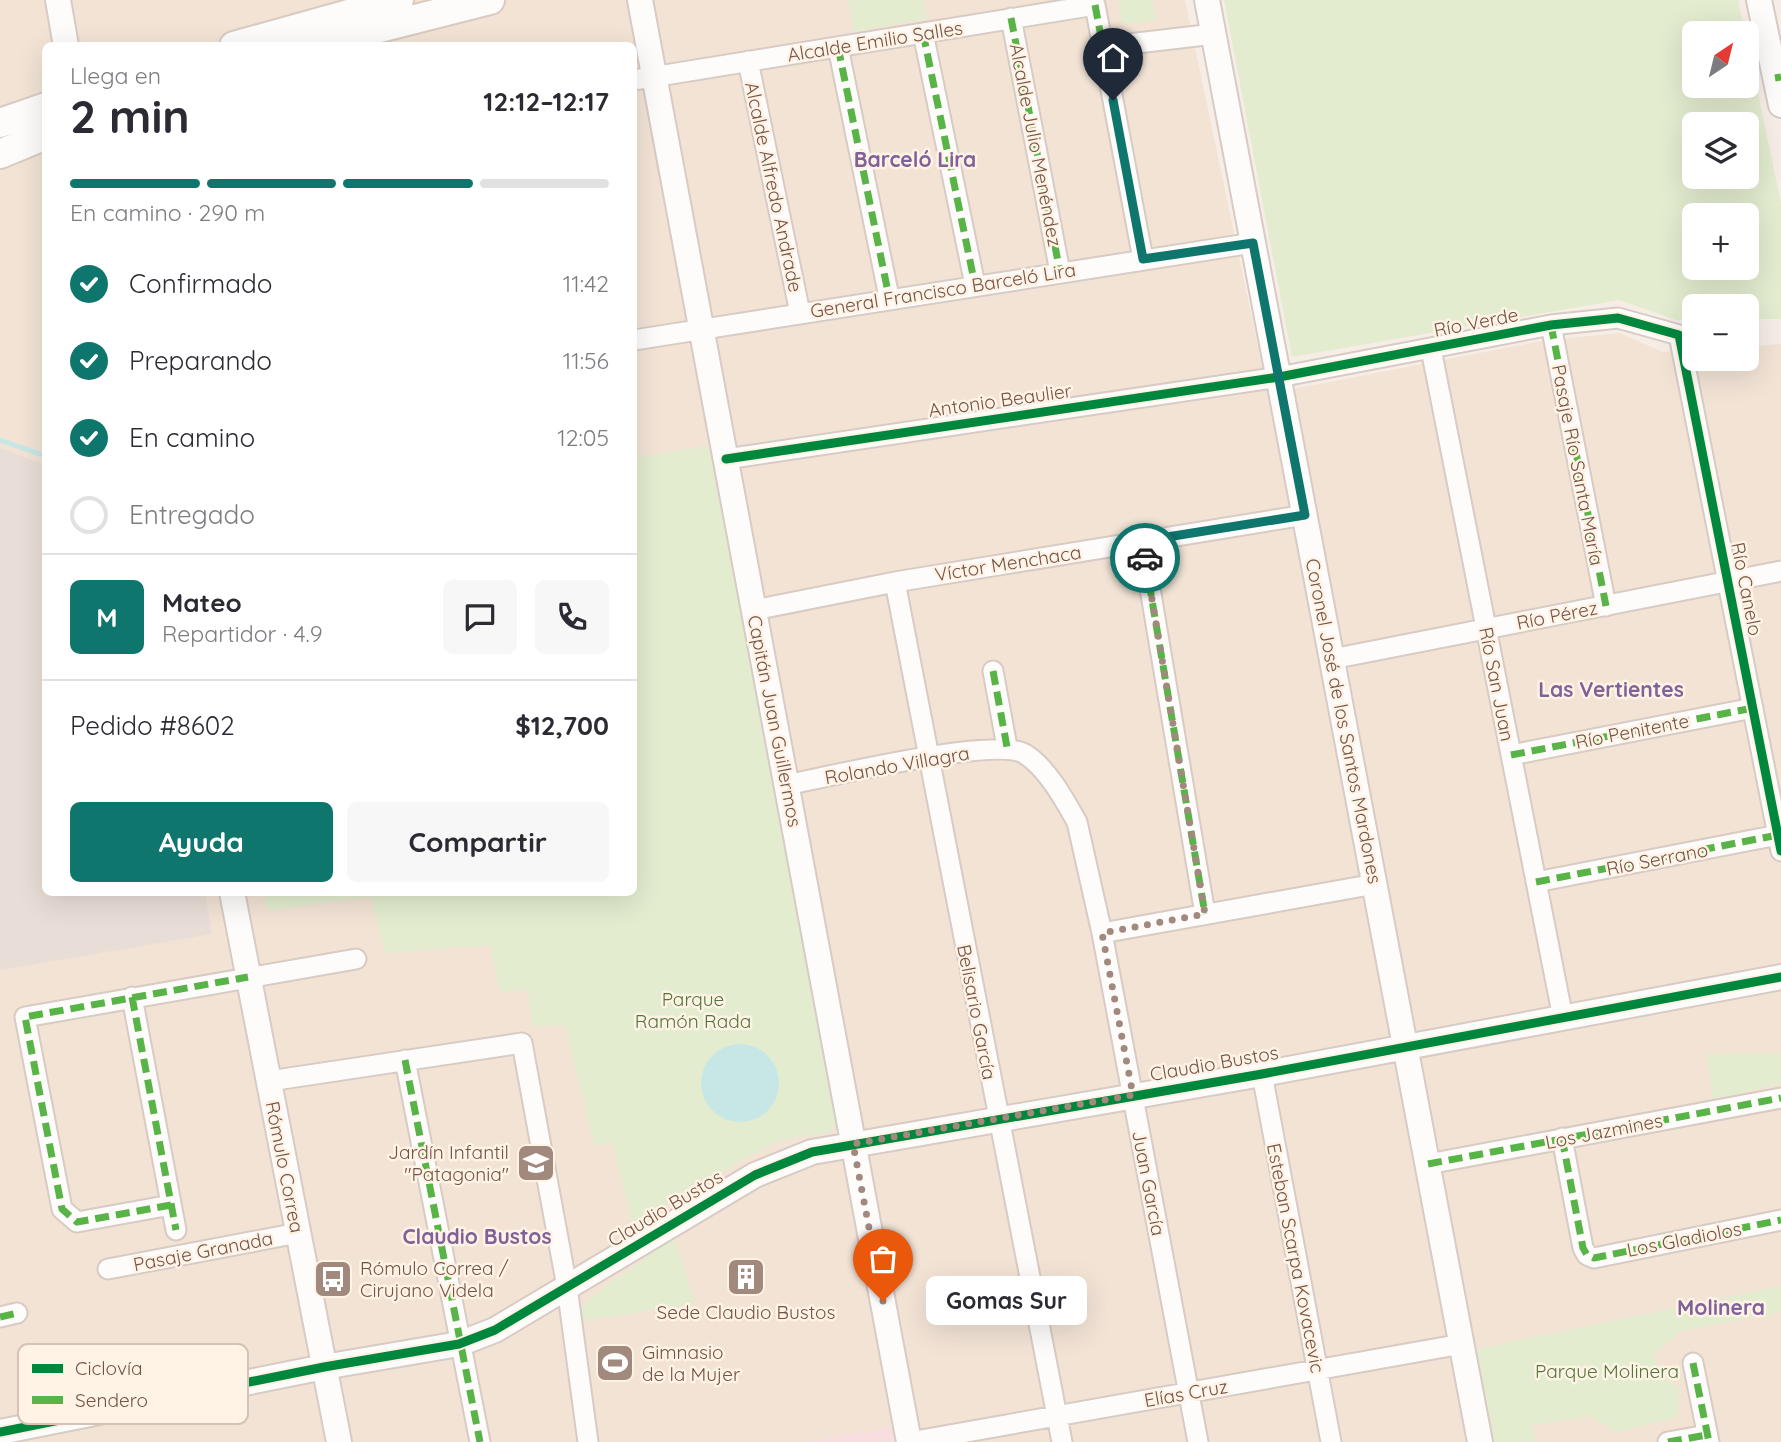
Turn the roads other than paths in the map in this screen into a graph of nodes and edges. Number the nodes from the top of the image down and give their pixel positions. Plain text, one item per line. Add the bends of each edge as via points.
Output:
1 (58, 0) edge
2 (399, 0) edge
3 (490, 0) edge
4 (640, 0) edge
5 (1207, 0) edge
6 (1759, 0) edge
7 (1011, 19) junction
8 (923, 33) junction
9 (1214, 34) junction
10 (65, 42) edge
11 (248, 42) edge
12 (325, 42) edge
13 (838, 47) junction
14 (1103, 47) junction
15 (748, 61) junction
16 (1778, 77) edge
17 (644, 78) edge
18 (1781, 105) edge
19 (42, 108) edge
20 (0, 123) edge
21 (42, 137) edge
22 (0, 154) edge
23 (1253, 243) junction
24 (1143, 259) junction
25 (1060, 272) junction
26 (975, 285) junction
27 (889, 297) junction
28 (800, 313) junction
29 (1551, 325) junction
30 (702, 330) junction
31 (1679, 335) joint
32 (637, 340) edge
33 (1431, 349) junction
34 (1279, 377) junction
35 (726, 459) junction
36 (1305, 515) junction
37 (1142, 541) junction
38 (1781, 571) edge
39 (895, 582) junction
40 (1728, 582) junction
41 (1606, 606) junction
42 (754, 610) junction
43 (1486, 629) junction
44 (1332, 659) junction
45 (993, 671) dead end
46 (1753, 708) junction
47 (1007, 747) junction
48 (1511, 755) junction
49 (927, 758) junction
50 (786, 785) junction
51 (1779, 843) edge
52 (1536, 882) junction
53 (1375, 884) junction
54 (233, 896) edge
55 (1205, 914) junction
56 (1102, 933) junction
57 (356, 959) dead end
58 (248, 977) junction
59 (1781, 977) edge
60 (132, 997) junction
61 (1563, 1018) junction
62 (1405, 1047) junction
63 (405, 1060) junction
64 (1262, 1074) junction
65 (268, 1081) junction
66 (1133, 1095) junction
67 (1781, 1098) edge
68 (998, 1118) junction
69 (1562, 1138) junction
70 (853, 1144) junction
71 (1428, 1164) junction
72 (171, 1205) junction
73 (1781, 1220) edge
74 (176, 1230) dead end
75 (298, 1233) junction
76 (108, 1269) dead end
77 (567, 1287) junction
78 (459, 1344) junction
79 (1462, 1344) junction
80 (1693, 1363) dead end
81 (324, 1367) junction
82 (1317, 1370) junction
83 (248, 1382) edge
84 (1188, 1392) junction
85 (1056, 1416) junction
86 (40, 1424) edge
87 (0, 1432) edge
88 (1708, 1438) edge
89 (339, 1442) edge
90 (480, 1442) edge
91 (588, 1442) edge
92 (910, 1442) edge
93 (1062, 1442) edge
94 (1198, 1442) edge
95 (1331, 1442) edge
96 (1480, 1442) edge
97 (1668, 1442) edge

1 - 10 street
2 - 11 main road
3 - 12 main road
4 - 17 street, Capitán Juan Guillermos
5 - 9 street, Coronel José de los Santos Mardones
6 - 16 street
7 - 8 street, Alcalde Emilio Salles
7 - 14 street, Alcalde Emilio Salles via 1096,5
7 - 25 street, Alcalde Julio Menéndez
8 - 13 street, Alcalde Emilio Salles
8 - 26 street
9 - 14 street
9 - 23 street, Coronel José de los Santos Mardones
13 - 15 street, Alcalde Emilio Salles
13 - 27 street
14 - 24 street
15 - 17 street, Alcalde Emilio Salles
15 - 28 street, Alcalde Alfredo Andrade
16 - 18 street
17 - 30 street, Capitán Juan Guillermos
19 - 20 main road
21 - 22 main road
23 - 24 street, General Francisco Barceló Lira
23 - 34 street, Coronel José de los Santos Mardones
24 - 25 street, General Francisco Barceló Lira
25 - 26 street, General Francisco Barceló Lira
26 - 27 street, General Francisco Barceló Lira
27 - 28 street, General Francisco Barceló Lira
28 - 30 street, General Francisco Barceló Lira
29 - 31 street, Río Verde via 1618,318
29 - 33 street, Río Verde
29 - 41 street, Pasaje Río Santa María
30 - 32 street, General Francisco Barceló Lira
30 - 35 street, Capitán Juan Guillermos
31 - 40 street, Río Canelo
33 - 34 street, Río Verde
33 - 43 street, Río San Juan
34 - 35 street, Antonio Beaulier
34 - 36 street, Coronel José de los Santos Mardones
35 - 42 street, Capitán Juan Guillermos
36 - 37 street, Víctor Menchaca
36 - 44 street, Coronel José de los Santos Mardones
37 - 39 street, Víctor Menchaca
37 - 55 street
38 - 40 street, Río Pérez
39 - 42 street, Víctor Menchaca
39 - 49 street, Belisario García
40 - 41 street, Río Pérez
40 - 46 street, Río Canelo
41 - 43 street, Río Pérez
42 - 50 street, Capitán Juan Guillermos
43 - 44 street, Río Pérez
43 - 48 street, Río San Juan
44 - 53 street, Coronel José de los Santos Mardones
45 - 47 street
46 - 48 street, Río Penitente
46 - 51 street, Río Canelo
47 - 49 street, Rolando Villagra
47 - 56 street, Juan García via 1025,754 1042,771 1077,822
48 - 52 street, Río San Juan
49 - 50 street, Rolando Villagra
49 - 68 street, Belisario García
50 - 70 street, Capitán Juan Guillermos
51 - 52 street, Río Serrano
52 - 61 street, Río San Juan
53 - 55 street
53 - 62 street, Coronel José de los Santos Mardones
54 - 58 street, Rómulo Correa
55 - 56 street
56 - 66 street, Juan García
57 - 58 street
58 - 60 street
58 - 65 street, Rómulo Correa
59 - 61 street, Claudio Bustos
60 - 72 street
60 - 72 street via 24,1017 62,1209 78,1222
61 - 62 street, Claudio Bustos
62 - 64 street, Claudio Bustos
62 - 71 street, Coronel José de los Santos Mardones
63 - 65 street
63 - 77 street via 522,1043
63 - 78 street
64 - 66 street, Claudio Bustos
64 - 82 street, Esteban Scarpa Kovacevic
65 - 75 street, Rómulo Correa
66 - 68 street, Claudio Bustos
66 - 84 street, Juan García
67 - 69 street, Los Jazmines
68 - 70 street, Claudio Bustos
68 - 85 street, Belisario García
69 - 71 street, Los Jazmines
69 - 73 street, Los Gladiolos via 1583,1248 1594,1258
70 - 77 street, Claudio Bustos via 771,1167
70 - 92 street, Capitán Juan Guillermos
71 - 79 street, Coronel José de los Santos Mardones
72 - 74 street
75 - 76 street, Pasaje Granada
75 - 81 street, Rómulo Correa
77 - 78 street, Claudio Bustos via 495,1330
77 - 91 street
78 - 81 street, Claudio Bustos
78 - 90 street
79 - 82 street, Elías Cruz
79 - 96 street, Coronel José de los Santos Mardones
80 - 88 street
81 - 83 street, Claudio Bustos
81 - 89 street, Rómulo Correa
82 - 84 street, Elías Cruz
82 - 95 street, Esteban Scarpa Kovacevic
84 - 85 street, Elías Cruz
84 - 94 street, Juan García
85 - 92 street, Elías Cruz
85 - 93 street, Belisario García
86 - 87 street, Claudio Bustos
88 - 97 street

